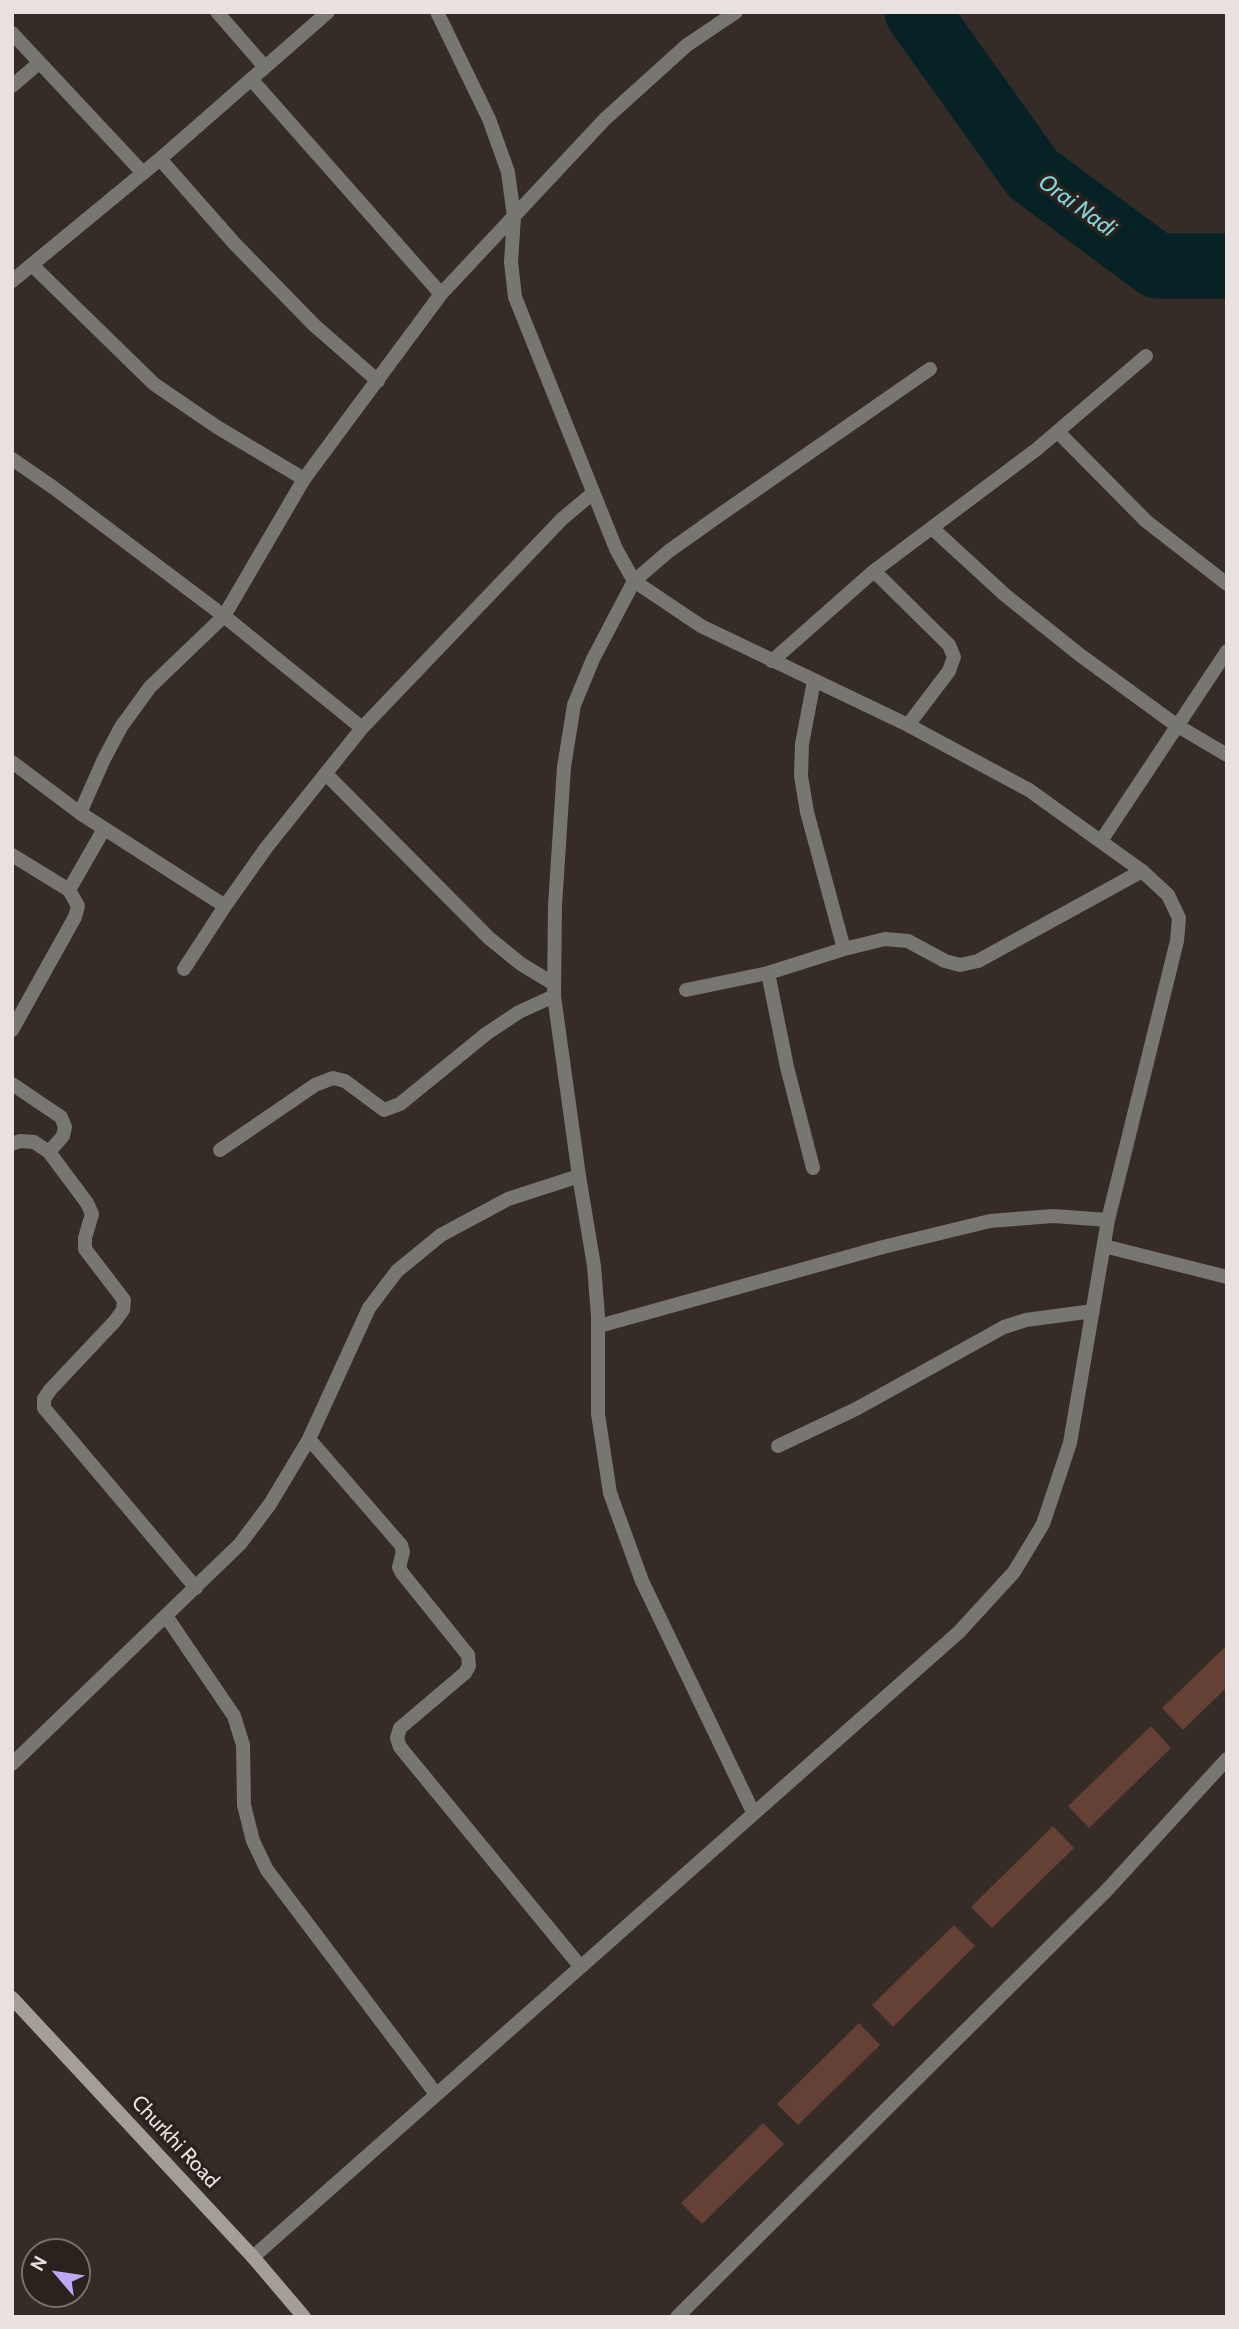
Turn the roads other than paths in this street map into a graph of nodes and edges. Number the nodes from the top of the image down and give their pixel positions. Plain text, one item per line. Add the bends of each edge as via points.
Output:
1 (217, 12) edge
2 (328, 12) edge
3 (437, 12) edge
4 (736, 12) edge
5 (12, 33) edge
6 (39, 63) junction
7 (264, 66) junction
8 (251, 79) junction
9 (12, 86) edge
10 (160, 159) junction
11 (143, 173) junction
12 (514, 217) junction
13 (32, 265) junction
14 (12, 281) edge
15 (441, 294) junction
16 (1146, 356) dead end
17 (930, 369) dead end
18 (378, 381) junction
19 (1058, 432) junction
20 (12, 459) edge
21 (304, 479) junction
22 (593, 493) junction
23 (932, 528) junction
24 (874, 571) junction
25 (634, 581) junction
26 (1227, 584) edge
27 (224, 616) junction
28 (1227, 650) edge
29 (772, 661) junction
30 (814, 681) junction
31 (908, 725) junction
32 (1176, 725) junction
33 (362, 728) junction
34 (1227, 755) edge
35 (12, 762) edge
36 (326, 774) junction
37 (80, 813) junction
38 (104, 829) junction
39 (1101, 841) junction
40 (12, 855) edge
41 (1142, 871) junction
42 (69, 891) junction
43 (225, 906) junction
44 (844, 949) junction
45 (184, 969) dead end
46 (768, 973) junction
47 (554, 990) junction
48 (686, 990) dead end
49 (12, 1030) edge
50 (12, 1084) edge
51 (12, 1144) edge
52 (220, 1150) dead end
53 (49, 1152) junction
54 (813, 1168) dead end
55 (579, 1176) junction
56 (1108, 1220) junction
57 (1104, 1246) junction
58 (1227, 1277) edge
59 (1093, 1311) junction
60 (598, 1326) junction
61 (309, 1439) junction
62 (778, 1446) dead end
63 (196, 1588) junction
64 (166, 1616) junction
65 (1227, 1759) edge
66 (12, 1763) edge
67 (753, 1812) junction
68 (579, 1966) junction
69 (12, 1998) edge
70 (436, 2094) junction
71 (253, 2257) junction
72 (304, 2317) edge
73 (677, 2317) edge

1 - 7 street
2 - 7 street
3 - 12 street via 489,119 508,172
4 - 12 street via 653,74
5 - 6 street
6 - 9 street
6 - 11 street
7 - 8 street
8 - 10 street
8 - 15 street
10 - 11 street
10 - 18 street via 314,325
11 - 13 street
12 - 15 street
12 - 22 street via 511,261 515,298
13 - 14 street
13 - 21 street via 154,384
15 - 18 street
16 - 19 street
17 - 25 street via 692,535
18 - 21 street
19 - 23 street
19 - 26 street via 1146,521
20 - 27 street
21 - 27 street
22 - 25 street
22 - 33 street via 562,519
23 - 24 street
23 - 32 street via 1005,595
24 - 29 street
24 - 31 street via 949,645 954,657 949,671
25 - 29 street via 701,626
25 - 47 street via 574,705 562,795
27 - 33 street
27 - 37 street via 150,687 121,727
28 - 32 street
29 - 30 street
30 - 31 street
30 - 44 street via 801,776
31 - 39 street via 1029,790
32 - 34 street
32 - 39 street
33 - 36 street
35 - 37 street
36 - 43 street
36 - 47 street via 489,937
37 - 38 street
38 - 42 street
38 - 43 street
39 - 41 street
40 - 42 street
41 - 44 street via 978,961 960,965 945,961 908,941 885,939
41 - 56 street via 1168,895 1179,918 1177,941
42 - 49 street via 78,906 75,917
43 - 45 street
44 - 46 street
46 - 48 street
46 - 54 street
47 - 52 street via 486,1034 400,1104 384,1110 345,1081 333,1078 315,1085
47 - 55 street
50 - 53 street via 61,1117 63,1136
51 - 53 street via 34,1142
53 - 63 street via 92,1214 85,1249 124,1300 115,1321 50,1390 44,1408
55 - 60 street via 594,1266
55 - 61 street via 508,1199 441,1235 397,1271 369,1308
56 - 57 street
56 - 60 street via 1053,1216 990,1221
57 - 58 street
57 - 59 street
59 - 62 street via 1004,1327 856,1409
59 - 67 street via 1070,1443 1043,1524 1014,1572 959,1632
60 - 67 street via 598,1414 610,1493 642,1581
61 - 63 street via 240,1544
61 - 68 street via 401,1545 402,1573 468,1655 465,1673 400,1728 400,1747
63 - 64 street
64 - 66 street
64 - 70 street via 234,1716 243,1745 244,1805 253,1841 267,1870
65 - 73 street via 1107,1890
67 - 68 street
68 - 70 street
69 - 71 street, Churkhi Road
70 - 71 street
71 - 72 street, Churkhi Road

